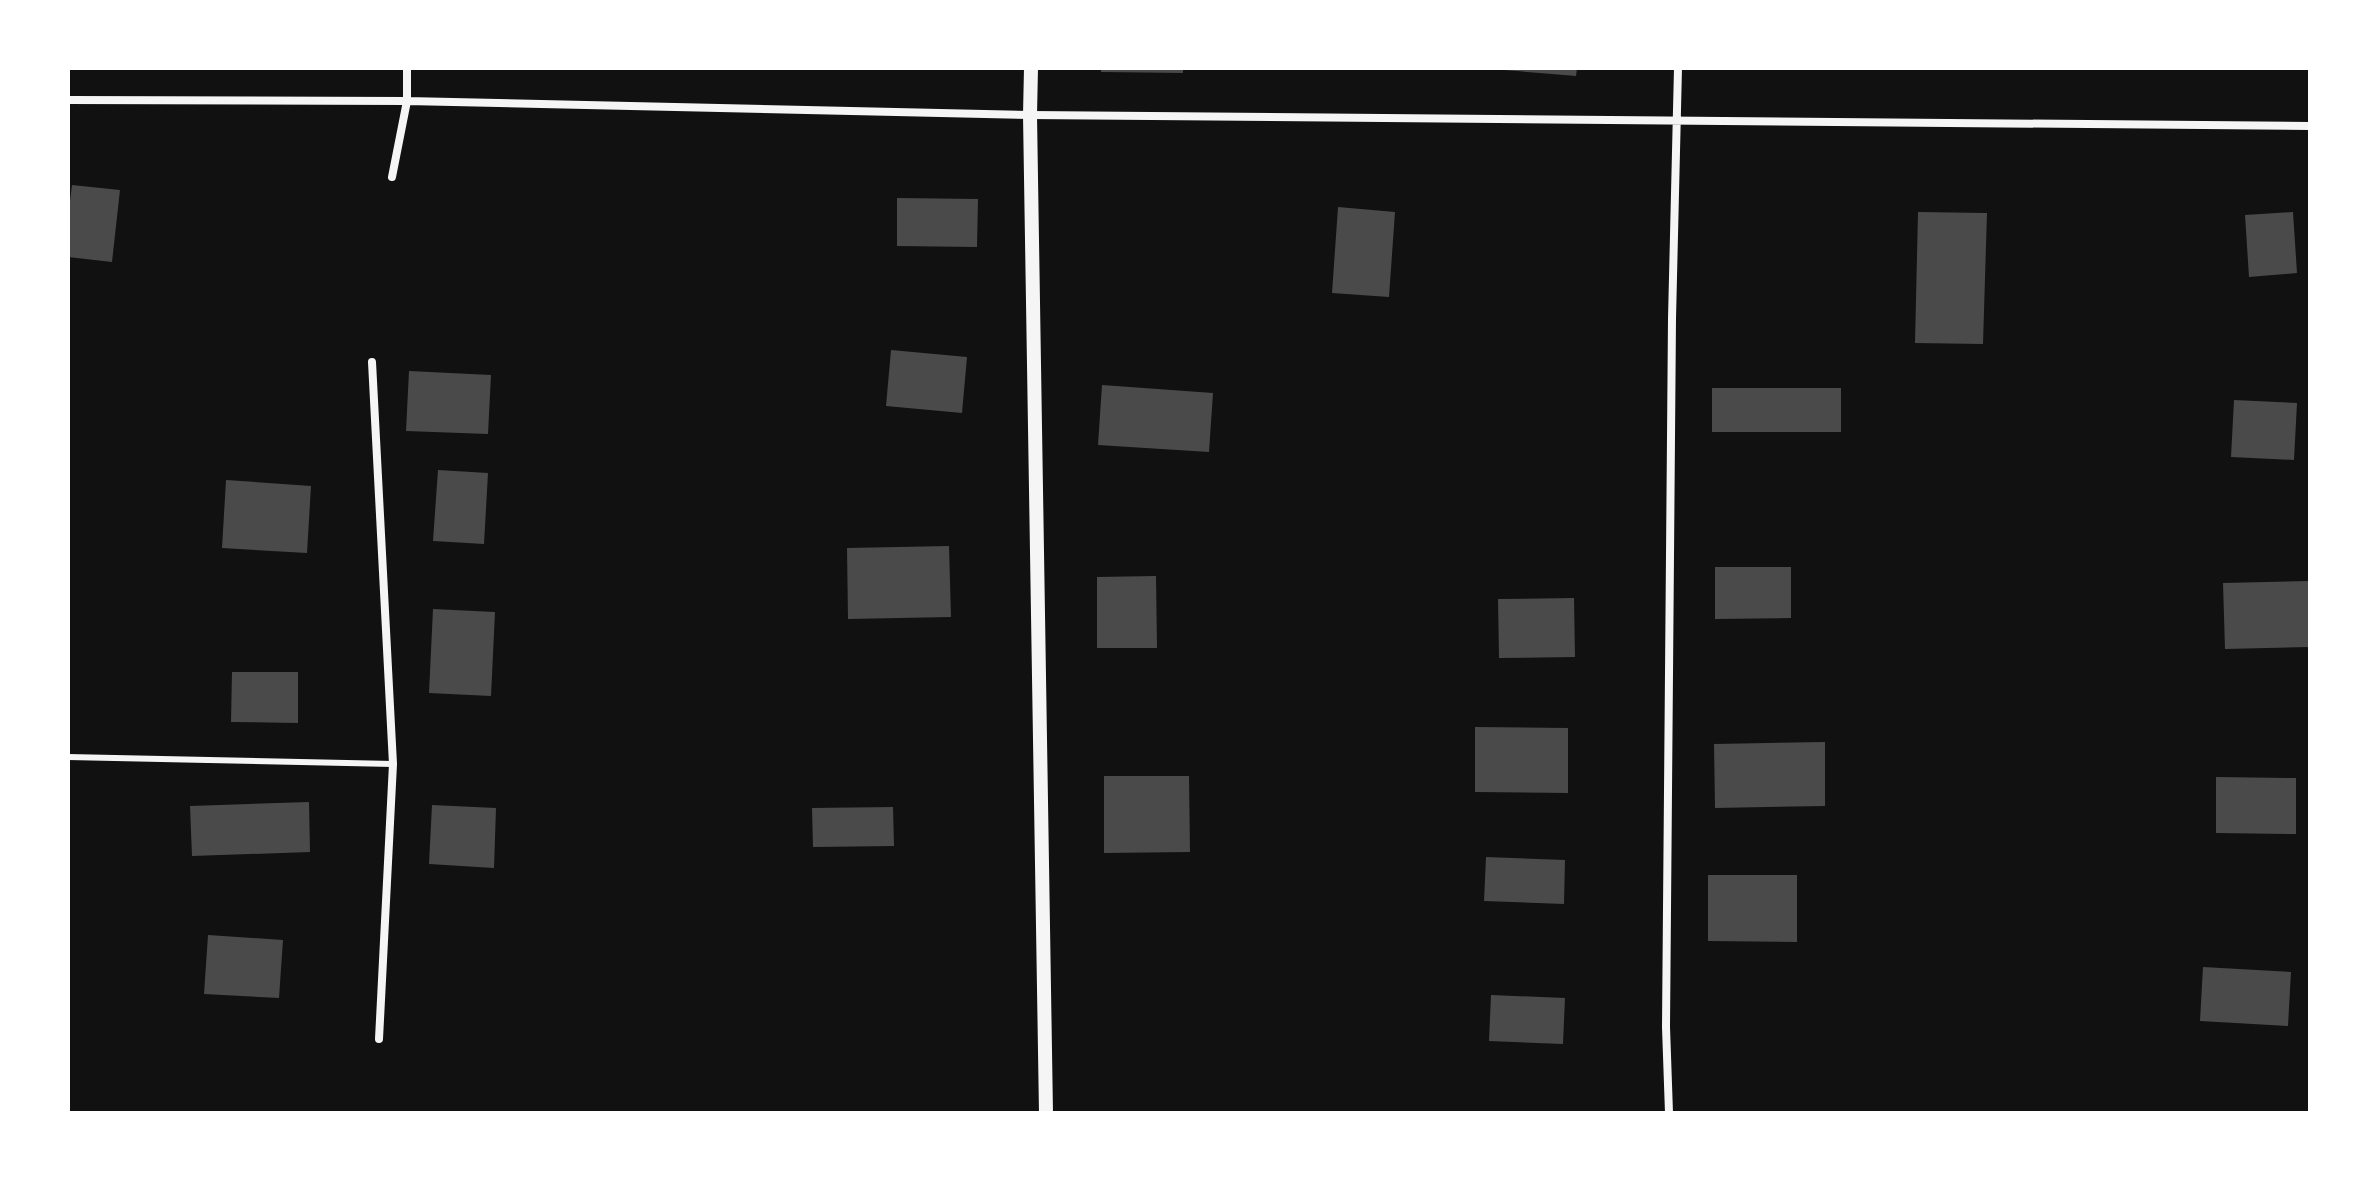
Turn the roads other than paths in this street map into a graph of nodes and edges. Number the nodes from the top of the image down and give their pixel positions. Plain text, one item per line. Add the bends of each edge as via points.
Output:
1 (407, 68) edge
2 (1031, 68) edge
3 (1678, 68) edge
4 (68, 100) edge
5 (407, 101) junction
6 (1030, 115) junction
7 (1675, 121) junction
8 (2310, 126) edge
9 (392, 177) dead end
10 (372, 362) dead end
11 (68, 757) edge
12 (393, 764) junction
13 (379, 1039) dead end
14 (1046, 1113) edge
15 (1669, 1113) edge

1 - 5 street
2 - 6 street
3 - 7 street
4 - 5 street
5 - 6 street
5 - 9 street
6 - 7 street
6 - 14 street
7 - 8 street
7 - 15 street
10 - 12 street
11 - 12 lane
12 - 13 street

